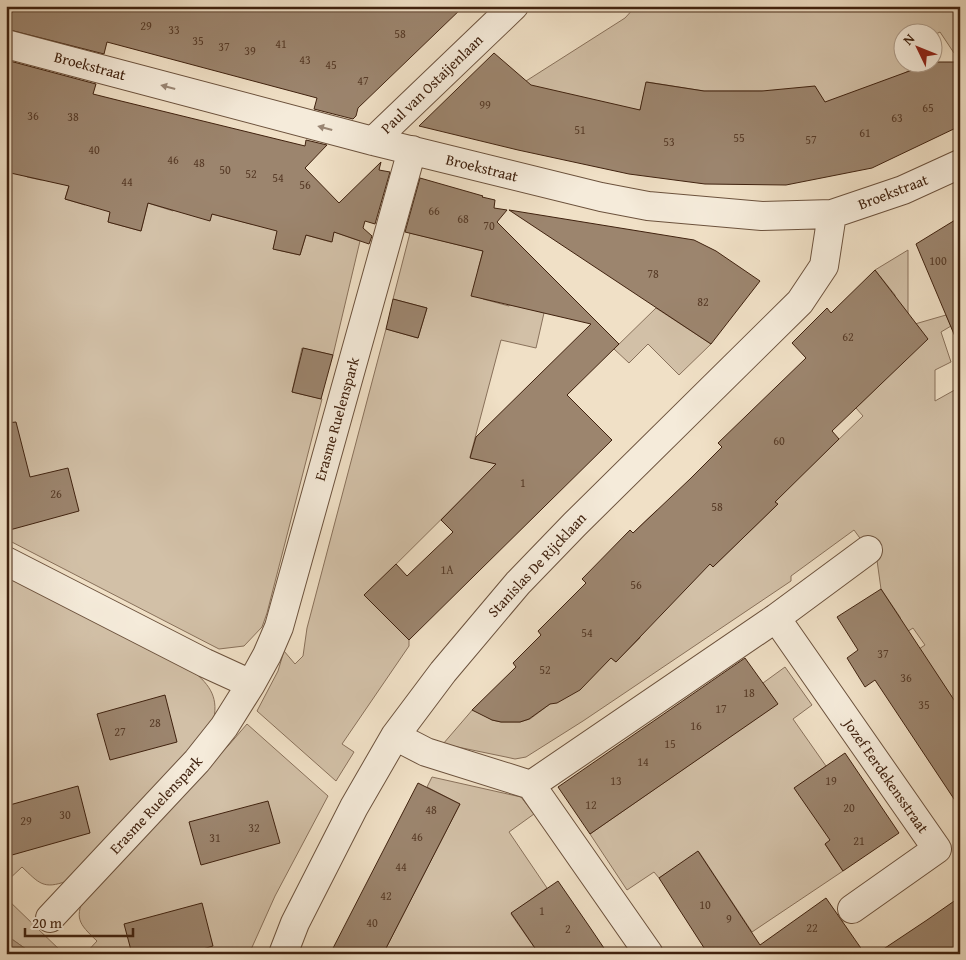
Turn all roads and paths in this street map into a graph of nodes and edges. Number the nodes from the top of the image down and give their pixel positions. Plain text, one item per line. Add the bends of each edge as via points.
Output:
1 (514, 6) edge
2 (6, 44) edge
3 (372, 141) junction
4 (412, 150) junction
5 (960, 164) edge
6 (832, 214) junction
7 (868, 550) dead end
8 (6, 561) edge
9 (776, 618) junction
10 (251, 684) junction
11 (395, 736) junction
12 (531, 785) junction
13 (852, 909) dead end
14 (50, 918) dead end
15 (283, 954) edge
16 (649, 954) edge

1 - 3 street, Paul van Ostaijenlaan
3 -> 2 street, Broekstraat
3 - 4 street, Broekstraat
4 - 6 street, Broekstraat via 648,206 762,216
4 - 10 street, Erasme Ruelenspark via 279,627
5 - 6 street, Broekstraat via 903,190
6 - 11 street, Stanislas De Rijcklaan via 824,266 800,302 523,579 475,632
7 - 9 street
8 - 10 street
9 - 12 street
9 - 13 street, Jozef Eerdekensstraat via 938,849
10 - 14 street, Erasme Ruelenspark via 197,761
11 - 12 street via 426,752
11 - 15 street, Stanislas De Rijcklaan via 354,807 295,922
12 - 16 street

